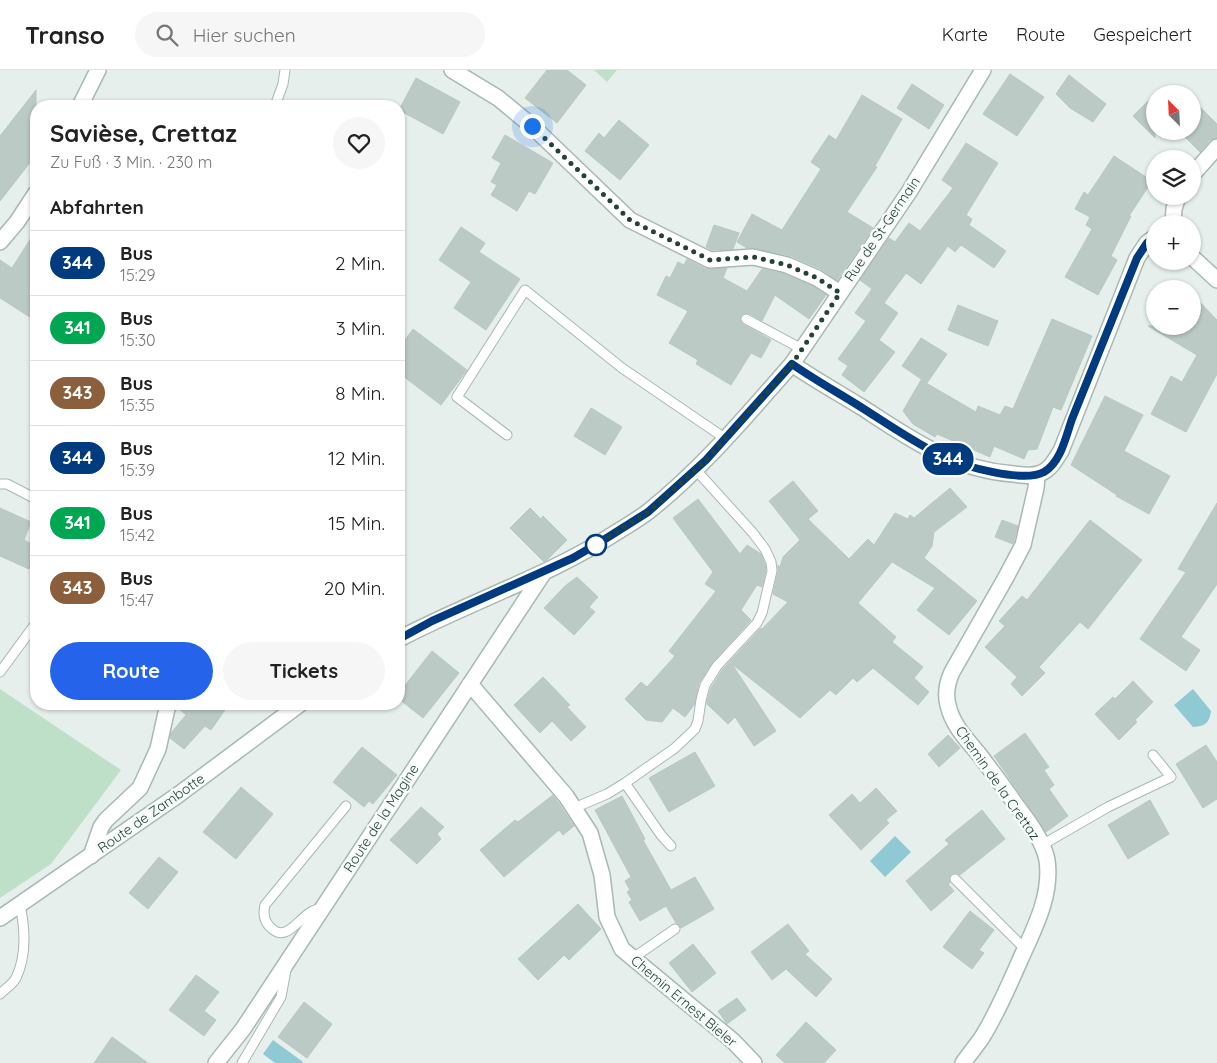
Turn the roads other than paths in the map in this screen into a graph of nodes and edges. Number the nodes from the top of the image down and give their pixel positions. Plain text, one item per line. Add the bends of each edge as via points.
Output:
1 (98, 70) edge
2 (285, 70) edge
3 (452, 70) edge
4 (984, 70) edge
5 (83, 100) edge
6 (277, 100) edge
7 (1217, 147) edge
8 (1201, 165) edge
9 (30, 201) edge
10 (0, 242) edge
11 (1146, 244) edge
12 (1201, 265) edge
13 (1217, 280) edge
14 (840, 293) junction
15 (746, 319) dead end
16 (802, 349) junction
17 (792, 364) junction
18 (507, 434) dead end
19 (726, 439) junction
20 (696, 470) junction
21 (1037, 475) junction
22 (0, 484) edge
23 (30, 496) edge
24 (544, 572) junction
25 (30, 631) edge
26 (405, 636) edge
27 (0, 672) edge
28 (470, 684) junction
29 (167, 710) edge
30 (292, 710) edge
31 (1153, 755) dead end
32 (625, 783) junction
33 (346, 806) dead end
34 (574, 808) junction
35 (1042, 845) junction
36 (671, 846) dead end
37 (92, 856) junction
38 (955, 879) dead end
39 (20, 905) junction
40 (321, 910) junction
41 (0, 918) edge
42 (675, 929) dead end
43 (1025, 949) junction
44 (633, 958) junction
45 (288, 960) junction
46 (0, 994) edge
47 (216, 1063) edge
48 (242, 1063) edge
49 (754, 1063) edge
50 (962, 1063) edge

1 - 5 street
2 - 6 lane
3 - 14 street via 498,98 525,120 630,220 710,260 754,257 787,265 817,278
4 - 14 street, Rue de St-Germain via 909,192
7 - 8 street
9 - 10 street
11 - 21 street via 1137,258 1060,451 1049,468
12 - 13 street
14 - 16 street, Rue de St-Germain
15 - 16 lane
16 - 17 street, Rue de St-Germain
17 - 19 street, Rue de St-Germain
17 - 21 street via 944,457 980,470
18 - 19 lane via 458,397 525,290 622,368
19 - 20 street, Rue de St-Germain
20 - 24 street, Rue de St-Germain via 648,512 581,554
20 - 32 lane via 760,542 770,558 772,571 757,623 717,666 705,685 695,729 676,748
21 - 35 street, Chemin de la Crettaz via 1023,544 952,672 947,697 955,723
22 - 23 lane via 7,484
24 - 26 street
24 - 28 street, Route de la Magine
25 - 27 lane
28 - 34 street, Chemin Ernest Bieler
28 - 40 street, Route de la Magine
29 - 37 street via 158,749 140,788 101,827
30 - 37 street, Route de Zambotte
31 - 35 lane via 1171,777 1108,807
32 - 34 lane
32 - 36 lane
33 - 40 lane via 264,905 264,918 276,932 284,933 312,910
34 - 44 street, Chemin Ernest Bieler via 590,833 602,875 606,917 622,949
35 - 43 street, Chemin de la Crettaz via 1048,877 1046,891 1042,911
37 - 39 street, Route de Zambotte
38 - 43 lane
39 - 41 street, Route de Zambotte
39 - 46 lane via 24,926 23,955 16,979
40 - 45 street, Route de la Magine
42 - 44 lane
43 - 50 street, Chemin de la Crettaz via 986,1030
44 - 49 street, Chemin Ernest Bieler via 734,1041
45 - 47 street, Route de la Magine via 243,1029
45 - 48 lane via 281,996

